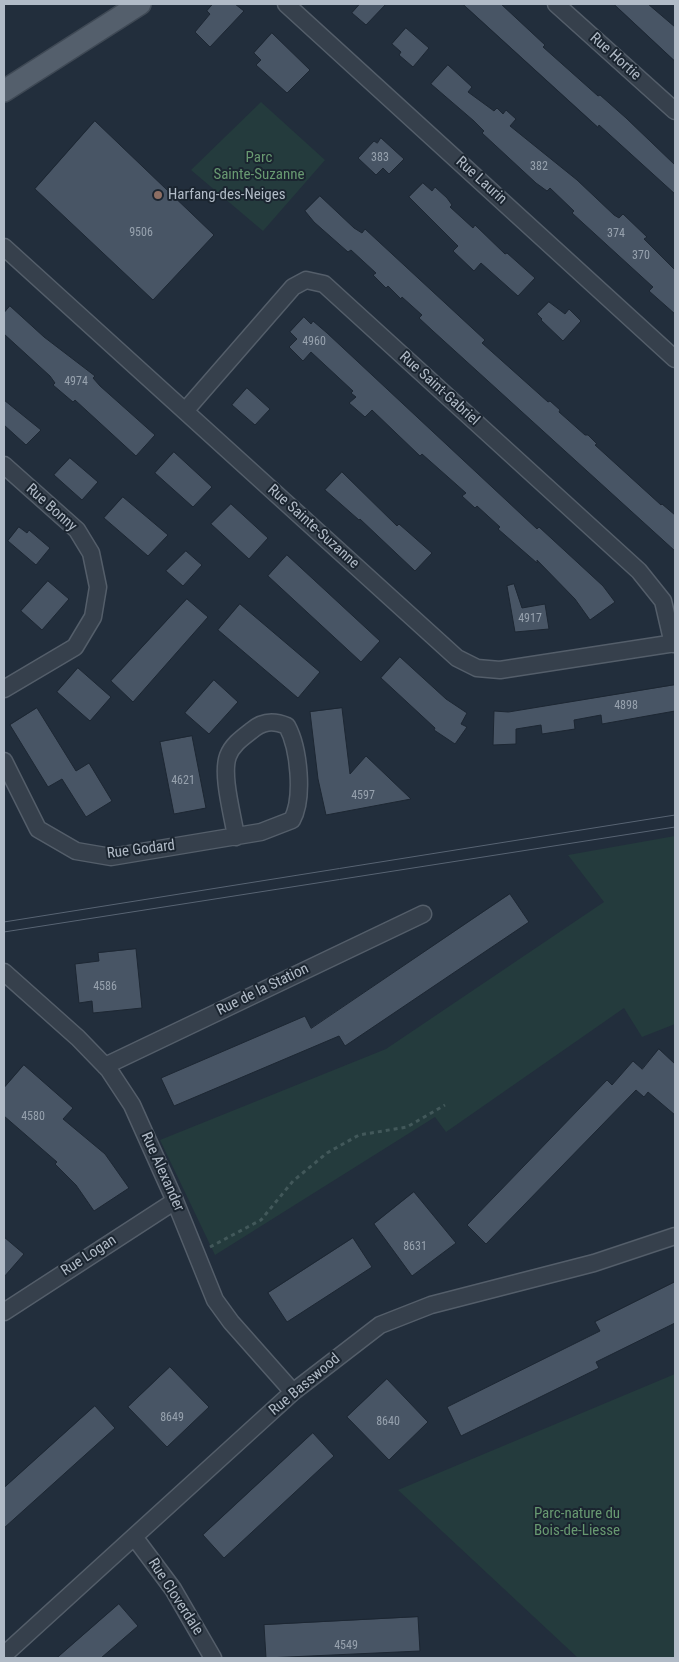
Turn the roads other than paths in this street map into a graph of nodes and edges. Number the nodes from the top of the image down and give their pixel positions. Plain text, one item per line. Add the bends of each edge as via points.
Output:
1 (140, 4) edge
2 (286, 4) edge
3 (556, 4) edge
4 (4, 91) edge
5 (675, 111) edge
6 (4, 247) edge
7 (675, 358) edge
8 (185, 411) junction
9 (4, 465) edge
10 (674, 643) edge
11 (4, 689) edge
12 (4, 761) edge
13 (236, 837) junction
14 (422, 914) dead end
15 (4, 972) edge
16 (105, 1066) junction
17 (175, 1201) junction
18 (675, 1236) edge
19 (4, 1312) edge
20 (293, 1392) junction
21 (135, 1538) junction
22 (4, 1655) edge
23 (213, 1658) edge

1 - 4 main road
2 - 7 street, Rue Laurin
3 - 5 street, Rue Hortie
6 - 8 street, Rue Sainte-Suzanne
8 - 10 street, Rue Sainte-Suzanne via 458,658 477,668 500,670
8 - 10 street, Rue Saint-Gabriel via 293,287 306,280 324,284 639,571 663,601
9 - 11 street, Rue Bonny via 77,530 91,553 98,588 93,618 75,647
12 - 13 street, Rue Godard via 38,829 76,851 110,857
13 - 13 street, Rue Godard via 280,827 292,820 298,809 299,780 291,733 277,722 256,726 237,742 229,754 226,776
14 - 16 street, Rue de la Station
15 - 16 street, Rue Alexander
16 - 17 street, Rue Alexander via 132,1105
17 - 19 street, Rue Logan
17 - 20 street, Rue Alexander via 215,1300
18 - 20 street, Rue Basswood via 594,1263 431,1304 380,1324
20 - 21 street, Rue Basswood
21 - 22 street, Rue Basswood
21 - 23 street, Rue Cloverdale via 173,1589

